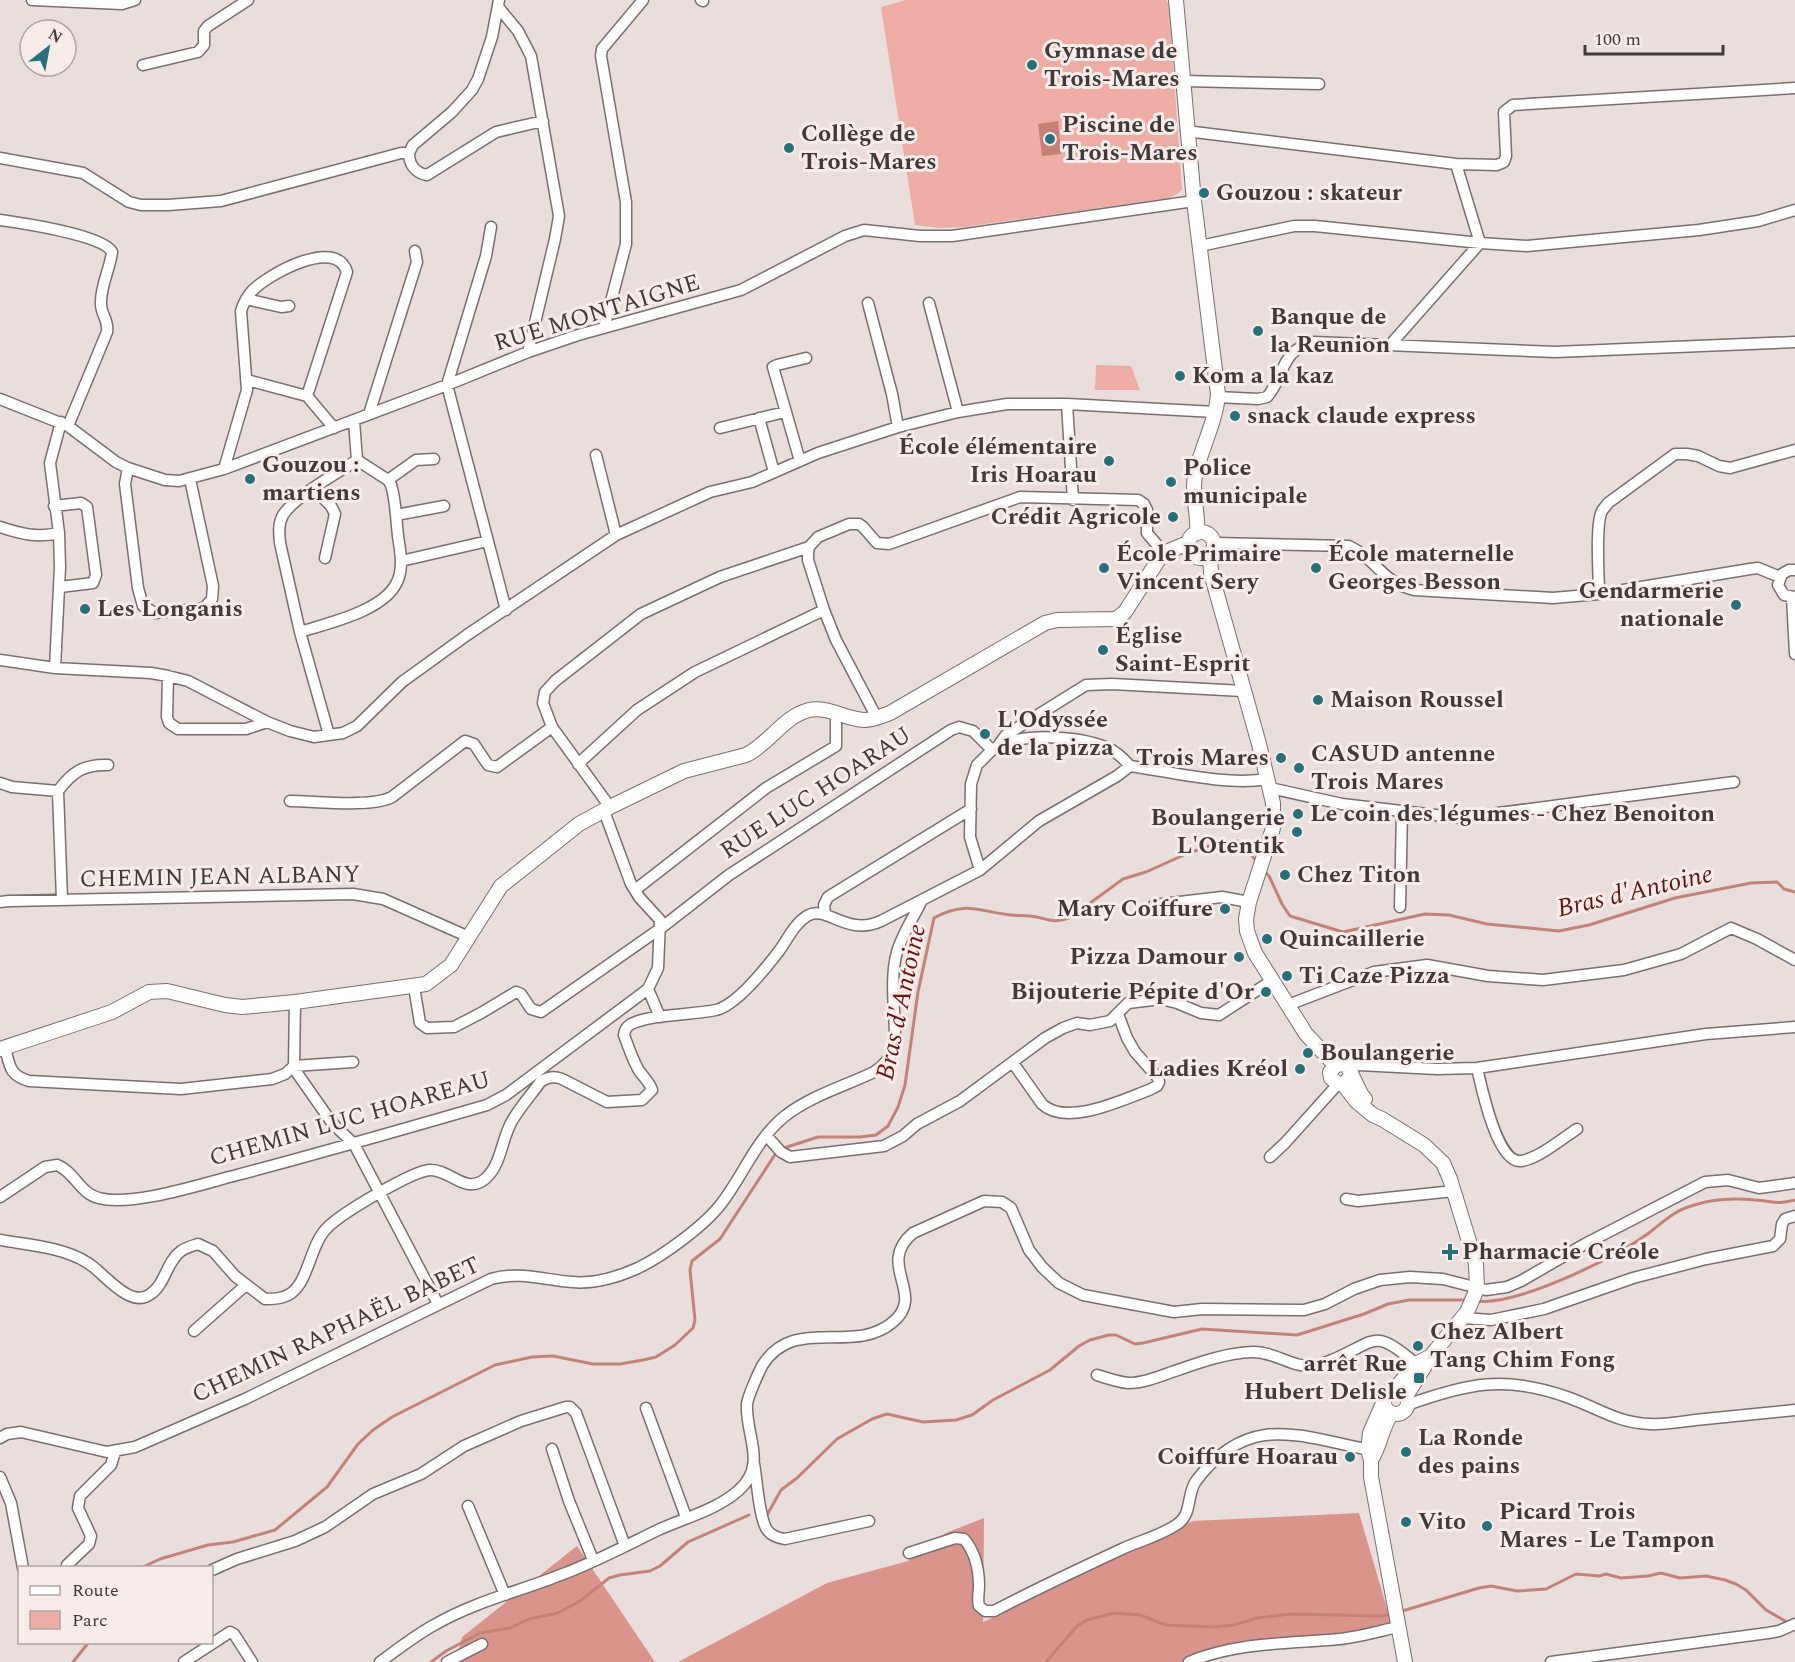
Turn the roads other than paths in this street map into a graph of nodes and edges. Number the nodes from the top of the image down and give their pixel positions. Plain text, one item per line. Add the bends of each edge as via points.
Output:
1 (32, 0) edge
2 (135, 0) edge
3 (248, 0) edge
4 (643, 0) edge
5 (1176, 0) edge
6 (499, 4) edge
7 (143, 65) dead end
8 (1183, 81) junction
9 (1319, 84) dead end
10 (1795, 88) edge
11 (543, 121) junction
12 (1186, 131) junction
13 (409, 153) junction
14 (0, 158) edge
15 (1456, 164) junction
16 (1194, 201) junction
17 (1795, 210) edge
18 (0, 220) edge
19 (491, 227) dead end
20 (1480, 243) junction
21 (1200, 246) junction
22 (415, 251) dead end
23 (246, 299) junction
24 (868, 303) dead end
25 (929, 303) dead end
26 (289, 306) dead end
27 (603, 328) junction
28 (1795, 342) edge
29 (1390, 345) junction
30 (528, 352) junction
31 (806, 358) dead end
32 (247, 380) junction
33 (447, 385) junction
34 (308, 396) junction
35 (1218, 397) junction
36 (0, 399) edge
37 (1067, 404) junction
38 (785, 412) junction
39 (958, 412) junction
40 (1215, 412) junction
41 (369, 414) junction
42 (759, 418) junction
43 (354, 421) junction
44 (64, 424) junction
45 (898, 427) junction
46 (334, 428) junction
47 (720, 428) dead end
48 (1795, 450) edge
49 (596, 455) dead end
50 (434, 459) dead end
51 (357, 460) junction
52 (800, 461) junction
53 (128, 468) junction
54 (224, 469) junction
55 (774, 472) junction
56 (190, 479) junction
57 (388, 480) junction
58 (314, 489) junction
59 (1073, 500) junction
60 (54, 506) junction
61 (444, 506) dead end
62 (396, 515) junction
63 (0, 527) edge
64 (59, 533) junction
65 (616, 535) junction
66 (488, 541) junction
67 (1194, 544) junction
68 (809, 547) junction
69 (325, 558) dead end
70 (401, 561) junction
71 (1795, 570) edge
72 (1780, 577) junction
73 (60, 587) junction
74 (1599, 594) junction
75 (1793, 597) edge
76 (506, 610) junction
77 (824, 610) junction
78 (300, 632) junction
79 (1795, 654) edge
80 (0, 660) edge
81 (55, 668) junction
82 (168, 676) junction
83 (1243, 691) junction
84 (838, 713) junction
85 (878, 718) junction
86 (267, 722) junction
87 (552, 727) junction
88 (329, 735) junction
89 (995, 748) junction
90 (578, 764) junction
91 (108, 765) dead end
92 (1130, 766) junction
93 (1734, 782) dead end
94 (0, 783) edge
95 (1269, 784) junction
96 (58, 791) junction
97 (290, 801) dead end
98 (607, 809) junction
99 (971, 810) junction
100 (1402, 811) junction
101 (980, 870) junction
102 (635, 890) junction
103 (3, 900) edge
104 (62, 900) junction
105 (921, 901) junction
106 (1249, 903) junction
107 (1154, 905) dead end
108 (1400, 907) dead end
109 (825, 914) junction
110 (661, 928) junction
111 (469, 937) junction
112 (1795, 960) edge
113 (1273, 980) junction
114 (414, 987) junction
115 (648, 989) junction
116 (295, 1002) junction
117 (1288, 1005) junction
118 (1118, 1014) junction
119 (660, 1017) junction
120 (1795, 1027) edge
121 (2, 1049) edge
122 (353, 1062) dead end
123 (1013, 1063) junction
124 (294, 1066) junction
125 (1332, 1068) junction
126 (1477, 1068) junction
127 (1345, 1078) junction
128 (1577, 1128) dead end
129 (766, 1135) junction
130 (354, 1144) junction
131 (1270, 1157) dead end
132 (1795, 1183) edge
133 (1454, 1191) junction
134 (381, 1192) junction
135 (0, 1197) edge
136 (1346, 1199) dead end
137 (1795, 1215) edge
138 (0, 1240) edge
139 (246, 1285) junction
140 (1475, 1292) junction
141 (438, 1304) junction
142 (1465, 1315) junction
143 (194, 1331) dead end
144 (1431, 1356) junction
145 (1416, 1364) junction
146 (1097, 1375) dead end
147 (1402, 1397) junction
148 (1388, 1407) junction
149 (646, 1408) dead end
150 (1795, 1410) edge
151 (0, 1438) edge
152 (552, 1449) dead end
153 (115, 1452) junction
154 (1372, 1454) junction
155 (754, 1464) junction
156 (0, 1477) edge
157 (468, 1506) dead end
158 (686, 1517) junction
159 (868, 1521) dead end
160 (625, 1546) junction
161 (909, 1553) dead end
162 (593, 1560) junction
163 (23, 1566) edge
164 (67, 1566) dead end
165 (213, 1570) edge
166 (505, 1596) junction
167 (1795, 1624) edge
168 (1398, 1625) junction
169 (213, 1642) edge
170 (210, 1644) edge
171 (482, 1644) dead end
172 (184, 1662) edge
173 (252, 1662) edge
174 (380, 1662) edge
175 (447, 1662) edge
176 (1189, 1662) edge
177 (1405, 1662) edge
178 (1551, 1662) edge

1 - 2 street via 123,4
3 - 7 street via 208,26 204,45 198,52
4 - 27 street via 602,49 601,56 627,223 626,244
5 - 8 main road
6 - 11 street via 531,56
6 - 13 street via 492,37 472,90
8 - 9 street
8 - 12 main road
10 - 15 street via 1513,105 1503,117 1504,162
11 - 13 street via 496,132 427,175 412,166
11 - 30 street via 559,216
12 - 15 street
12 - 16 main road
13 - 14 street via 221,201 168,206 129,202 83,173
15 - 20 street
16 - 21 main road
16 - 27 street, RUE MONTAIGNE via 952,236 864,230 741,290
17 - 20 street via 1758,222 1699,230 1527,246
18 - 44 street via 100,241 112,252 101,300 107,332
19 - 33 street
20 - 21 street via 1294,226
20 - 29 street
21 - 35 main road
22 - 41 street via 417,262
23 - 26 street
23 - 32 street via 241,312
23 - 34 street via 261,284 303,260 336,260 346,268 347,276
24 - 45 street
25 - 39 street
27 - 30 street, RUE MONTAIGNE
28 - 29 street via 1555,352
29 - 35 street via 1303,345 1288,357 1267,398
30 - 33 street, RUE MONTAIGNE
31 - 38 street via 773,367
32 - 34 street
32 - 54 street via 244,404
33 - 41 street, RUE MONTAIGNE
33 - 66 street
34 - 46 street
35 - 40 main road
36 - 44 street, RUE MONTAIGNE
37 - 39 street via 1007,404
37 - 40 street
37 - 59 street
38 - 42 street
38 - 52 street
39 - 45 street
40 - 67 main road via 1195,479
41 - 43 street, RUE MONTAIGNE
42 - 47 street
42 - 55 street
43 - 46 street, RUE MONTAIGNE
43 - 51 street
44 - 53 street, RUE MONTAIGNE
44 - 60 street via 51,463
45 - 52 street
46 - 54 street, RUE MONTAIGNE
48 - 74 street via 1730,468 1698,456 1675,454 1608,503 1600,517
49 - 65 street
50 - 57 street via 416,460
51 - 57 street
51 - 58 street
52 - 55 street
53 - 56 street, RUE MONTAIGNE via 165,480
53 - 56 street via 125,484 138,588 143,606 155,613 204,608 212,599 213,586
54 - 56 street, RUE MONTAIGNE
55 - 65 street via 710,492
57 - 62 street
58 - 69 street via 335,514
58 - 78 street via 284,514 279,529
59 - 67 street via 1138,500 1147,510 1147,533
59 - 68 street via 1020,497 889,544 877,543 859,524 849,524 818,537
60 - 64 street
60 - 73 street via 81,503 87,507 96,575 88,585
61 - 62 street
62 - 70 street
63 - 64 street via 27,535
64 - 73 street
65 - 76 street
66 - 70 street
66 - 76 street
67 - 74 street via 1349,546 1365,554 1393,583 1414,590 1553,598
67 - 83 main road via 1211,573
67 - 85 main road via 1119,617 1045,623
68 - 77 street via 808,560
68 - 87 street via 720,577 627,624 549,687 543,703
70 - 78 street via 397,582 379,602
71 - 72 street
72 - 74 street via 1758,568
72 - 75 street via 1779,589
73 - 81 street
75 - 79 street
76 - 88 street via 402,682 357,726
77 - 85 street
77 - 90 street via 694,672 637,710
78 - 88 street
80 - 81 street
81 - 82 street
82 - 86 street via 188,681
82 - 86 street via 168,723 178,729 246,729
83 - 89 street via 1086,685 1006,735
83 - 95 main road
84 - 85 main road via 861,720
84 - 98 main road via 823,709 802,712 746,755 684,771
84 - 102 street via 836,746 766,789
86 - 88 street via 304,735
87 - 90 street
87 - 97 street via 497,767 488,765 474,744 465,741 384,801
89 - 92 street via 1008,741 1052,737 1078,740 1110,749
89 - 99 street via 974,771
89 - 110 street, RUE LUC HOARAU via 967,728 951,730 729,875
90 - 98 street
91 - 96 street via 81,768
92 - 95 street
92 - 101 street via 1046,816
93 - 100 street via 1461,818
94 - 96 street via 12,788
95 - 100 street via 1342,804
95 - 106 main road via 1273,828
96 - 104 street
98 - 102 street
98 - 111 main road via 579,824 501,886
99 - 101 street via 970,843
99 - 109 street via 828,897
100 - 108 street
101 - 105 street
102 - 110 street via 656,914
103 - 104 street, CHEMIN JEAN ALBANY
104 - 111 street, CHEMIN JEAN ALBANY via 353,894 411,910
105 - 109 street via 872,926 851,926
105 - 129 street, CHEMIN RAPHAËL BABET via 896,955 895,1046 891,1056 874,1072 805,1103
106 - 107 street via 1222,897
106 - 113 main road via 1246,919 1251,943
109 - 119 street via 811,914 799,922 763,971 720,1009
110 - 114 street, RUE LUC HOARAU via 541,1012 531,1009 516,992 464,1023 427,1028 420,1023
110 - 115 street via 658,968
111 - 114 main road via 451,965 426,984
112 - 117 street via 1731,928 1681,954 1624,970 1543,980 1488,976 1427,965 1374,972
113 - 117 main road
113 - 118 street via 1219,1015 1161,999 1128,1003
114 - 116 main road
115 - 119 street
115 - 130 street, CHEMIN LUC HOAREAU via 497,1101
116 - 121 main road via 242,1007 167,991 149,992 112,1012
116 - 124 street
117 - 125 main road
118 - 123 street via 1103,1024 1077,1023 1063,1028
118 - 123 street via 1131,1045 1158,1077 1157,1086 1149,1090 1092,1110 1060,1114 1042,1104
119 - 134 street via 632,1024 624,1031 637,1068 651,1085 650,1093 642,1100 607,1102 562,1079 546,1078 511,1122 495,1165 484,1180 464,1184 429,1169
120 - 126 street via 1706,1034
121 - 124 street via 11,1071 29,1081 181,1089 272,1078
122 - 124 street
123 - 129 street via 960,1101 884,1146 790,1157
124 - 130 street via 332,1123
125 - 127 main road via 1330,1078
125 - 127 main road via 1341,1063
126 - 127 street via 1359,1065
126 - 128 street via 1488,1115 1515,1160 1546,1151
127 - 131 street
127 - 133 main road via 1382,1119 1438,1157
129 - 141 street, CHEMIN RAPHAËL BABET via 720,1206 693,1232 639,1267 611,1278 574,1282 504,1275
130 - 134 street
130 - 135 street, CHEMIN LUC HOAREAU via 168,1193 126,1200 91,1195 63,1167 50,1165
132 - 140 street via 1759,1188 1728,1180 1706,1182 1521,1281
133 - 136 street
133 - 140 main road via 1476,1263
134 - 139 street via 327,1227 315,1242 301,1284 286,1297 265,1299
134 - 141 street
137 - 142 street via 1785,1219 1780,1239 1773,1246 1633,1278 1544,1309 1491,1320
138 - 139 street via 69,1253 89,1264 127,1296 140,1299 157,1288 173,1259 198,1244 213,1251
139 - 143 street
140 - 142 main road
140 - 155 street via 1443,1279 1410,1277 1380,1280 1304,1310 1174,1312 1071,1290 1042,1267 1029,1250 1011,1208 1002,1202 984,1202 904,1240 897,1265 905,1306 902,1314 883,1331 863,1337 804,1337 786,1344 763,1365 747,1403
141 - 153 street, CHEMIN RAPHAËL BABET via 245,1399
142 - 144 main road
144 - 145 main road
144 - 147 main road
145 - 146 street via 1396,1346 1378,1341 1359,1345 1316,1366 1254,1352 1215,1358 1146,1381 1127,1383
145 - 147 main road
147 - 148 main road via 1387,1394
147 - 148 main road via 1400,1413
147 - 150 street via 1485,1384 1527,1385 1569,1397 1621,1420 1652,1424
148 - 154 main road via 1370,1433
149 - 158 street
151 - 153 street, CHEMIN RAPHAËL BABET via 21,1432
152 - 162 street
153 - 164 street via 111,1465 80,1496 78,1508 91,1536 89,1544
154 - 161 street via 1290,1433 1244,1442 1222,1455 1195,1483 1188,1512 1176,1526 994,1611 979,1606 979,1577 964,1539 955,1538
154 - 168 main road via 1371,1478
155 - 158 street via 732,1496
155 - 159 street via 764,1525 772,1535 785,1539
156 - 163 street via 11,1503
157 - 166 street
158 - 160 street
160 - 162 street
160 - 165 street via 576,1413 566,1407 464,1446 421,1474 373,1494 325,1527 295,1541
162 - 166 street
166 - 174 street via 436,1624
167 - 178 street via 1768,1633
168 - 176 street via 1343,1638 1209,1654
168 - 177 main road
169 - 173 street via 226,1633 234,1634
170 - 172 street
171 - 175 street

